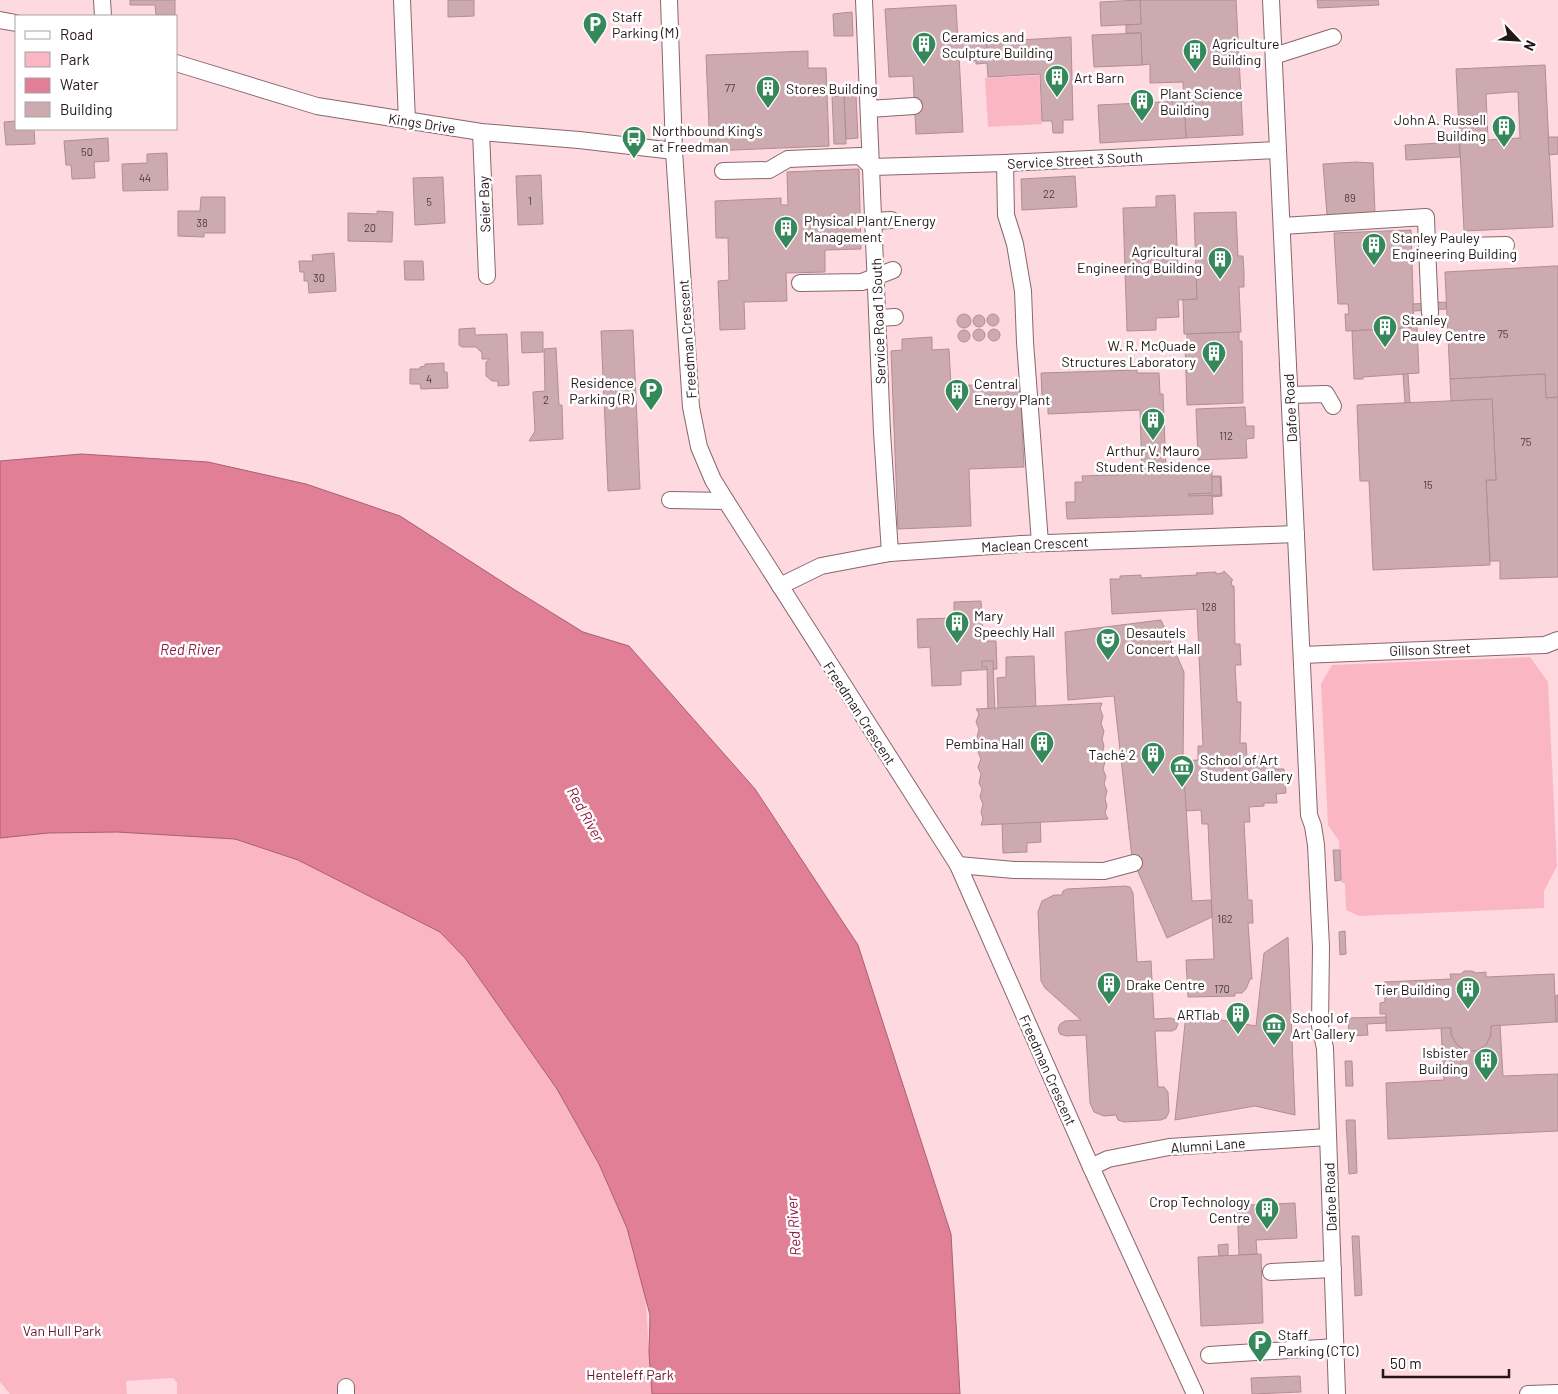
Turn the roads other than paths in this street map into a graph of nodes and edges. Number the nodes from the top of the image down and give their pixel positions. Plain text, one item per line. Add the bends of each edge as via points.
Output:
1 (102, 0) edge
2 (402, 0) edge
3 (669, 0) edge
4 (864, 0) edge
5 (1271, 0) edge
6 (103, 15) edge
7 (0, 20) edge
8 (15, 23) edge
9 (1334, 37) dead end
10 (1274, 56) junction
11 (178, 64) edge
12 (914, 106) dead end
13 (869, 109) junction
14 (408, 121) junction
15 (481, 132) junction
16 (1278, 150) junction
17 (674, 151) junction
18 (1005, 163) junction
19 (872, 167) junction
20 (723, 171) dead end
21 (891, 220) dead end
22 (874, 221) junction
23 (1282, 226) junction
24 (1506, 245) dead end
25 (1427, 247) junction
26 (893, 270) dead end
27 (486, 276) dead end
28 (876, 276) junction
29 (800, 283) dead end
30 (1430, 313) dead end
31 (895, 317) dead end
32 (878, 318) junction
33 (1290, 395) junction
34 (1333, 406) dead end
35 (670, 500) dead end
36 (726, 501) junction
37 (1296, 534) junction
38 (1040, 543) junction
39 (890, 553) junction
40 (780, 586) junction
41 (1554, 646) edge
42 (1302, 655) junction
43 (1134, 863) dead end
44 (958, 865) junction
45 (1328, 1137) junction
46 (1091, 1167) junction
47 (1333, 1269) junction
48 (1271, 1272) dead end
49 (1336, 1347) junction
50 (1210, 1354) dead end
51 (1558, 1393) edge
52 (1194, 1394) edge
53 (1338, 1394) edge
54 (1528, 1394) edge
55 (1542, 1394) edge

1 - 6 street
2 - 14 street
3 - 17 street, Freedman Crescent
4 - 13 street, Service Road 1 South
5 - 10 street, Dafoe Road
7 - 8 street
9 - 10 street
10 - 16 street, Dafoe Road
11 - 14 street, Kings Drive via 317,106
12 - 13 street
13 - 19 street, Service Road 1 South
14 - 15 street, Kings Drive
15 - 17 street, Kings Drive via 582,134
15 - 27 street, Seier Bay
16 - 18 street, Service Street 3 South
16 - 23 street, Dafoe Road
17 - 36 street, Freedman Crescent via 691,407 699,446
18 - 19 street, Service Street 3 South
18 - 38 street via 1006,214 1023,291
19 - 20 street via 860,156 788,159 769,170
19 - 22 street, Service Road 1 South
21 - 22 street
22 - 28 street, Service Road 1 South
23 - 25 street via 1426,218
23 - 33 street, Dafoe Road
24 - 25 street
25 - 30 street
26 - 28 street
28 - 29 street via 862,282
28 - 32 street, Service Road 1 South
31 - 32 street
32 - 39 street, Service Road 1 South via 874,335 879,483
33 - 34 street via 1326,394
33 - 37 street, Dafoe Road
35 - 36 street
36 - 40 street, Freedman Crescent
37 - 38 street, Maclean Crescent
37 - 42 street, Dafoe Road
38 - 39 street, Maclean Crescent
39 - 40 street, Maclean Crescent via 821,566
40 - 44 street, Freedman Crescent
41 - 42 street, Gillson Street
42 - 45 street, Dafoe Road via 1310,815 1305,827 1312,987 1319,1000 1325,1048
43 - 44 street via 1094,871 1014,870
44 - 46 street, Freedman Crescent
45 - 46 street, Alumni Lane via 1168,1147 1108,1159
45 - 47 street, Dafoe Road
46 - 52 street, Freedman Crescent
47 - 48 street
47 - 49 street, Dafoe Road
49 - 50 street
49 - 53 street, Dafoe Road
51 - 55 street
54 - 55 street

